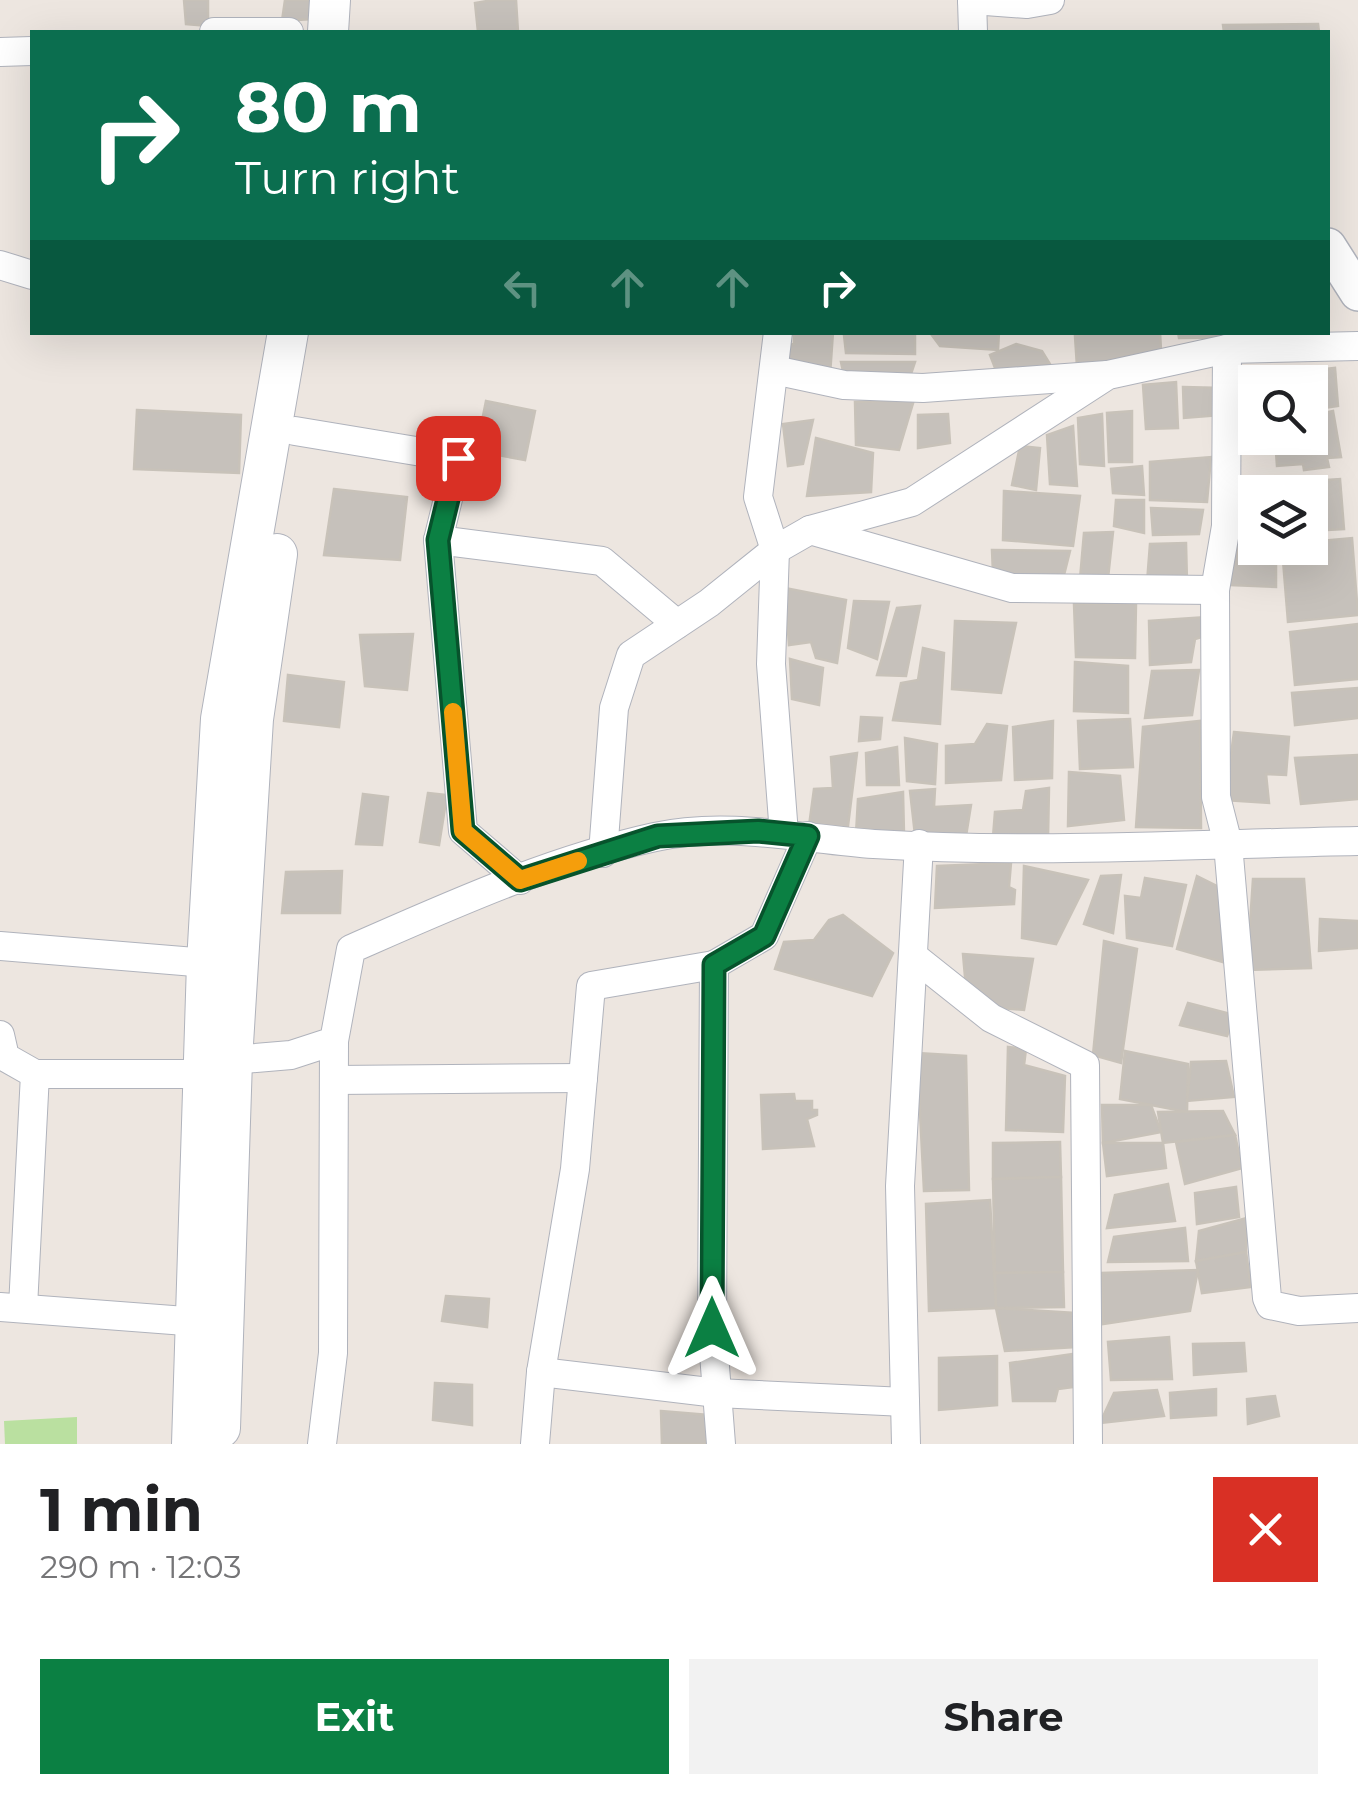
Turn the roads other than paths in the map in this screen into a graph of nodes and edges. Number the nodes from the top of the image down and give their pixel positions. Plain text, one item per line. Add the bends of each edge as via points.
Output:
1 (330, 0) edge
2 (356, 0) edge
3 (972, 0) edge
4 (1050, 0) edge
5 (328, 30) edge
6 (355, 30) edge
7 (973, 30) edge
8 (30, 51) edge
9 (0, 52) edge
10 (1330, 249) edge
11 (0, 265) edge
12 (30, 274) edge
13 (1358, 292) edge
14 (287, 335) edge
15 (311, 335) edge
16 (778, 335) edge
17 (1358, 346) edge
18 (1227, 349) junction
19 (774, 370) junction
20 (1108, 375) junction
21 (295, 431) junction
22 (810, 530) junction
23 (438, 540) junction
24 (775, 550) junction
25 (1215, 590) junction
26 (676, 624) junction
27 (796, 835) junction
28 (1358, 841) edge
29 (918, 844) junction
30 (1228, 844) junction
31 (603, 854) junction
32 (520, 880) junction
33 (0, 946) edge
34 (912, 956) junction
35 (207, 963) junction
36 (714, 965) junction
37 (0, 1034) edge
38 (334, 1041) junction
39 (218, 1067) junction
40 (35, 1074) junction
41 (583, 1078) junction
42 (334, 1080) junction
43 (11, 1307) edge
44 (1358, 1308) edge
45 (209, 1323) junction
46 (541, 1372) junction
47 (717, 1393) junction
48 (905, 1402) junction
49 (192, 1444) edge
50 (219, 1444) edge
51 (322, 1444) edge
52 (535, 1444) edge
53 (721, 1444) edge
54 (906, 1444) edge
55 (1088, 1444) edge

1 - 5 main road
2 - 6 main road
3 - 4 street
3 - 7 street
8 - 9 street
10 - 13 street
11 - 12 street
14 - 35 main road via 222,719
15 - 21 main road
16 - 19 street
17 - 18 street
18 - 20 street
18 - 25 street via 1226,526
19 - 20 street via 844,385 923,388
19 - 24 street via 758,497
20 - 22 street via 912,502
21 - 23 street via 458,458
21 - 39 main road via 253,718 241,972
22 - 24 street
22 - 25 street via 1012,588
23 - 26 street via 602,560
23 - 32 street via 463,831
24 - 26 street
24 - 27 street via 771,664
25 - 30 street via 1216,797
26 - 31 street via 631,655 625,673 614,708
27 - 29 street
27 - 31 street via 658,836
27 - 36 street via 764,936
28 - 30 street
29 - 30 street
29 - 34 street
30 - 44 street via 1267,1298 1270,1306 1299,1311
31 - 32 street
32 - 38 street via 351,949
33 - 35 street
34 - 48 street via 900,1186
34 - 55 street via 991,1018 1085,1065
35 - 39 main road
36 - 41 street via 592,986
36 - 47 street
37 - 40 street via 5,1057
38 - 39 street
38 - 42 street
39 - 40 street
39 - 45 main road
40 - 43 street
41 - 42 street
41 - 46 street
42 - 51 street via 333,1352
43 - 45 street
45 - 49 main road
45 - 50 main road
46 - 47 street
46 - 52 street
47 - 48 street
47 - 53 street
48 - 54 street

